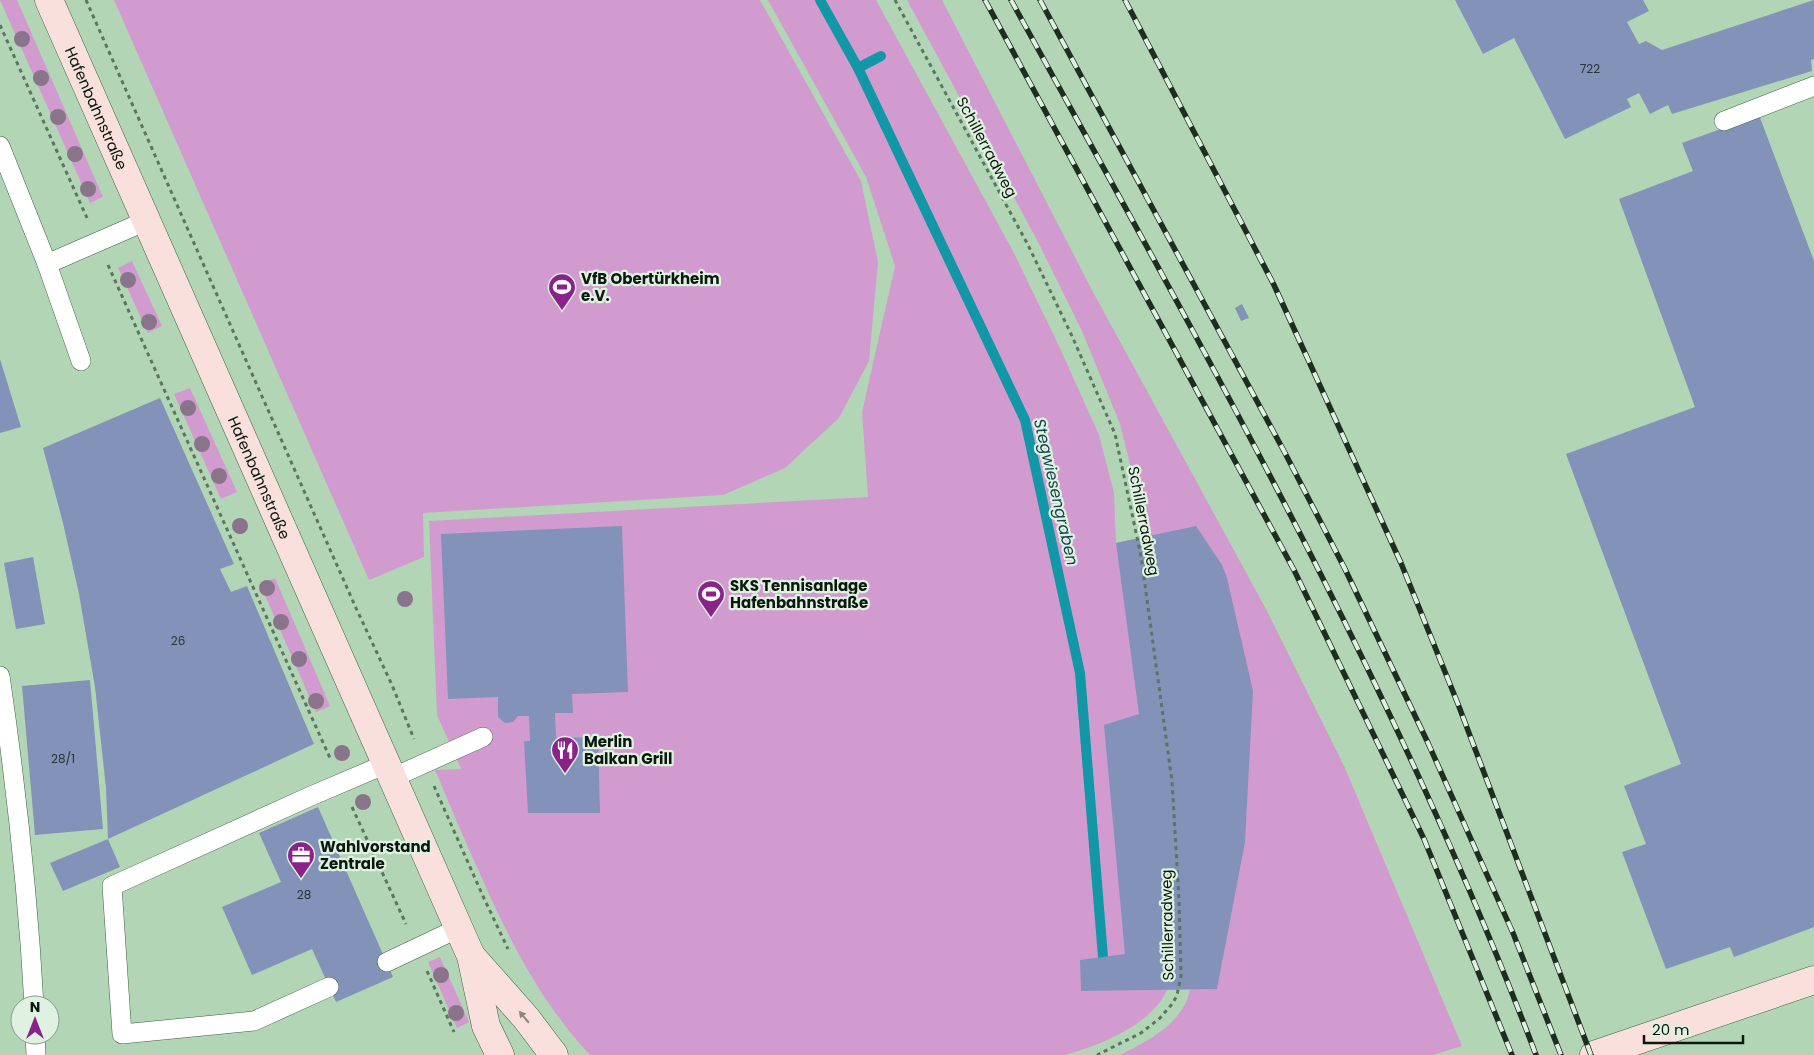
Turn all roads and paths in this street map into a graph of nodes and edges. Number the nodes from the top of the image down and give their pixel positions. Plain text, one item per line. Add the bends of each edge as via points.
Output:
1 (49, 0) edge
2 (86, 0) edge
3 (895, 0) edge
4 (0, 25) edge
5 (1814, 86) edge
6 (1724, 121) dead end
7 (0, 146) edge
8 (146, 221) junction
9 (98, 242) junction
10 (47, 264) junction
11 (81, 361) dead end
12 (0, 676) edge
13 (483, 737) dead end
14 (424, 764) junction
15 (389, 771) junction
16 (341, 783) junction
17 (459, 928) junction
18 (417, 948) junction
19 (471, 956) junction
20 (512, 956) dead end
21 (386, 962) dead end
22 (1814, 980) edge
23 (330, 987) dead end
24 (33, 995) edge
25 (456, 1037) dead end
26 (500, 1055) edge
27 (554, 1055) edge
28 (1097, 1055) edge
29 (1594, 1055) edge

1 - 8 main road, Hafenbahnstraße
2 - 14 path via 392,685
3 - 28 path, Schillerradweg via 1028,246 1072,336 1114,434 1141,556 1172,781 1181,976 1173,1003 1160,1018 1141,1033
4 - 9 path
5 - 6 lane
7 - 10 lane
8 - 9 lane
8 - 15 main road, Hafenbahnstraße
9 - 10 lane
9 - 16 path
10 - 11 lane
12 - 24 lane via 26,884
13 - 14 lane
14 - 15 lane
14 - 20 path
15 - 16 lane
15 - 17 main road, Hafenbahnstraße
16 - 18 path
16 - 23 lane via 112,886 122,1034 254,1021
17 - 18 lane
17 - 19 main road, Hafenbahnstraße
18 - 21 lane
18 - 25 path
19 - 26 main road, Hafenbahnstraße via 486,1026
27 -> 19 main road, Hafenbahnstraße
22 - 29 main road

